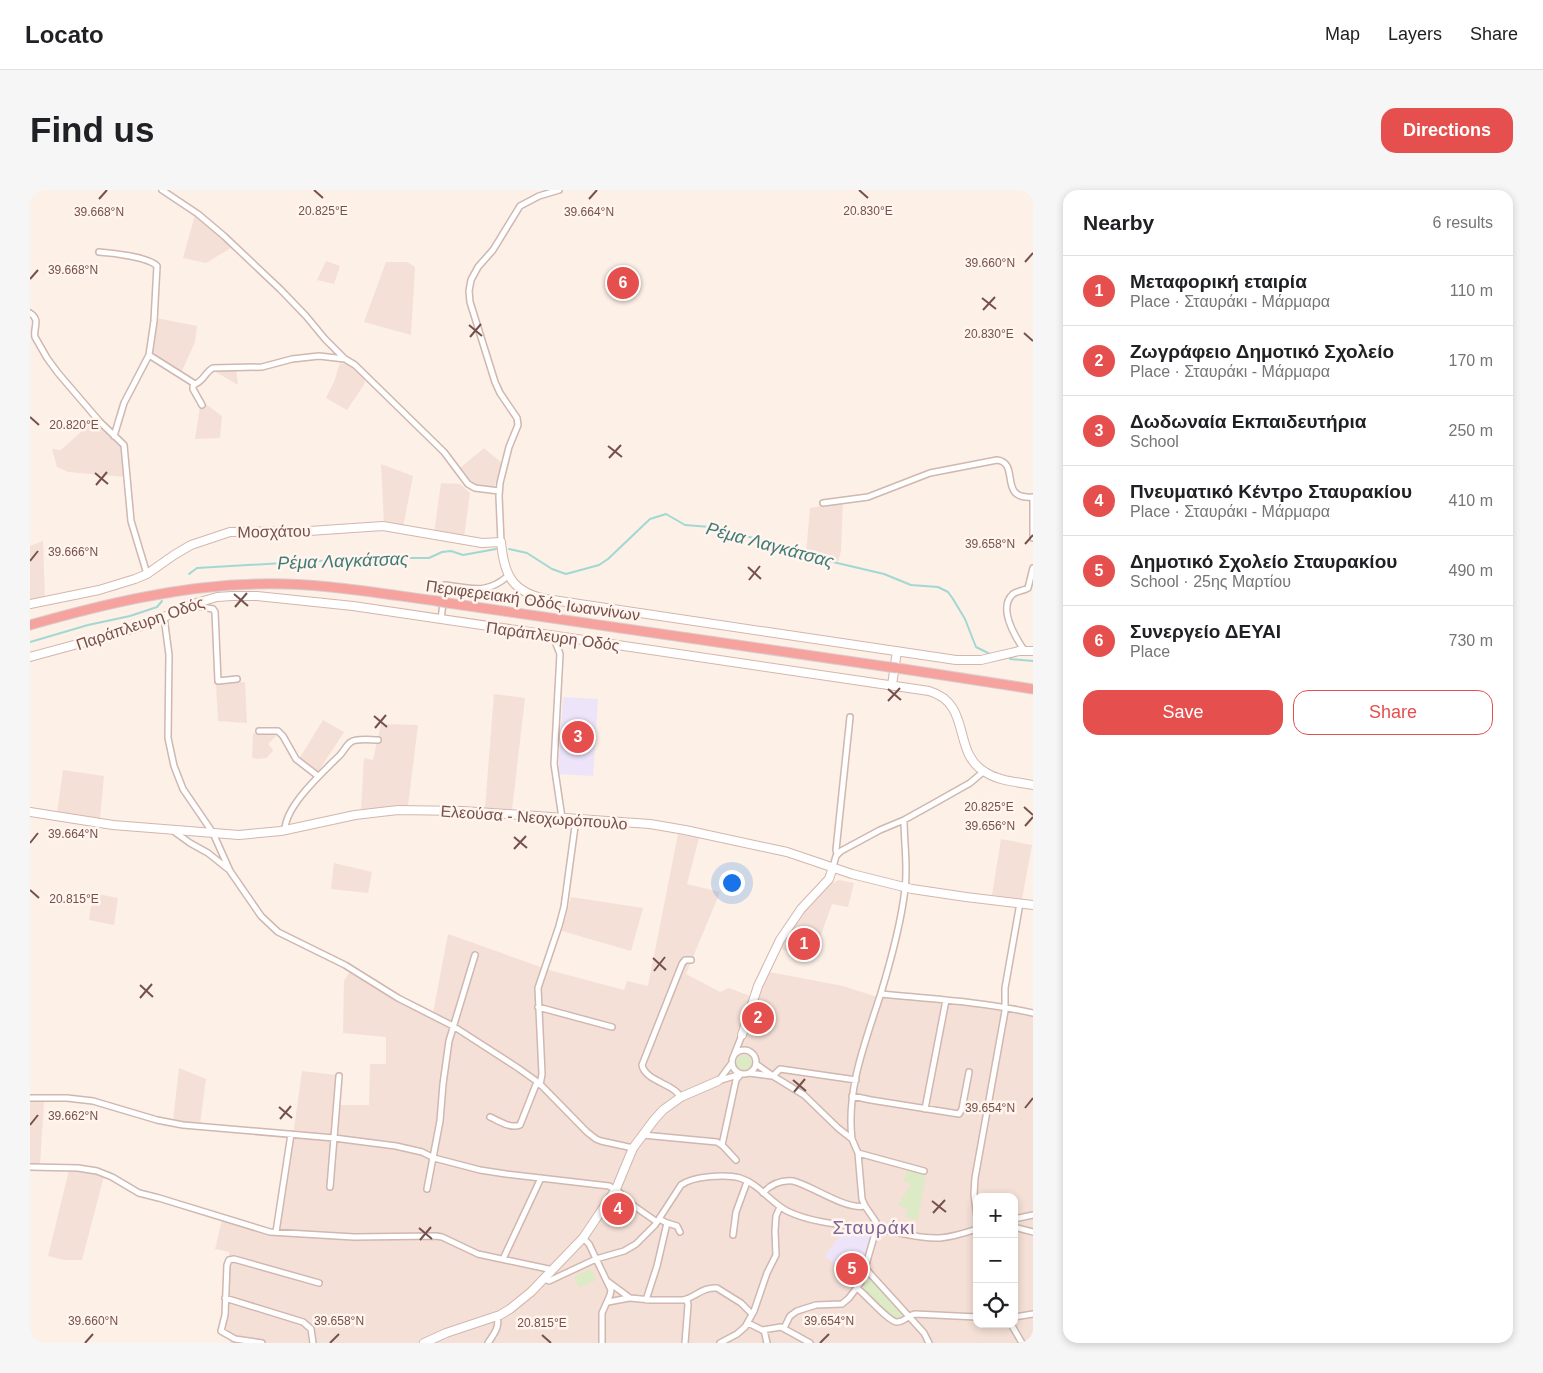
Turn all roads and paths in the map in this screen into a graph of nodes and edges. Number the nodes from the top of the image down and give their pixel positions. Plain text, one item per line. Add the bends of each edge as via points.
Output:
1 (162, 190) edge
2 (559, 190) edge
3 (99, 252) dead end
4 (30, 313) edge
5 (149, 355) junction
6 (345, 359) junction
7 (194, 384) junction
8 (202, 405) dead end
9 (114, 436) junction
10 (499, 491) junction
11 (1033, 498) edge
12 (823, 503) dead end
13 (1033, 538) edge
14 (501, 542) junction
15 (1033, 568) edge
16 (146, 574) junction
17 (508, 576) junction
18 (30, 604) edge
19 (193, 604) junction
20 (164, 617) junction
21 (441, 620) junction
22 (30, 625) edge
23 (553, 636) junction
24 (1024, 650) junction
25 (897, 651) junction
26 (1033, 651) edge
27 (30, 657) edge
28 (237, 679) dead end
29 (892, 686) junction
30 (1033, 689) edge
31 (850, 717) dead end
32 (259, 731) dead end
33 (378, 740) dead end
34 (983, 772) junction
35 (318, 776) junction
36 (1033, 785) edge
37 (30, 812) edge
38 (562, 818) junction
39 (576, 820) junction
40 (904, 820) junction
41 (172, 830) junction
42 (285, 831) junction
43 (214, 833) junction
44 (837, 854) junction
45 (833, 867) junction
46 (230, 871) junction
47 (905, 888) junction
48 (1020, 903) junction
49 (1033, 905) edge
50 (475, 955) dead end
51 (691, 960) dead end
52 (881, 994) junction
53 (946, 1000) junction
54 (538, 1007) junction
55 (1005, 1007) junction
56 (1033, 1013) edge
57 (453, 1026) junction
58 (612, 1028) dead end
59 (742, 1034) junction
60 (748, 1051) junction
61 (734, 1055) junction
62 (732, 1063) junction
63 (756, 1064) junction
64 (969, 1072) dead end
65 (749, 1073) junction
66 (741, 1074) junction
67 (339, 1076) dead end
68 (773, 1076) junction
69 (856, 1080) junction
70 (718, 1081) junction
71 (539, 1083) junction
72 (852, 1096) junction
73 (681, 1097) junction
74 (30, 1098) edge
75 (925, 1109) junction
76 (490, 1117) dead end
77 (291, 1134) junction
78 (643, 1134) junction
79 (334, 1138) junction
80 (852, 1139) junction
81 (722, 1145) junction
82 (634, 1148) junction
83 (858, 1153) junction
84 (434, 1158) junction
85 (736, 1160) dead end
86 (30, 1167) edge
87 (924, 1171) dead end
88 (541, 1178) junction
89 (747, 1182) junction
90 (330, 1187) dead end
91 (428, 1189) dead end
92 (616, 1189) junction
93 (763, 1193) junction
94 (974, 1193) edge
95 (865, 1206) junction
96 (780, 1207) junction
97 (1033, 1215) edge
98 (1018, 1219) edge
99 (658, 1220) junction
100 (666, 1223) junction
101 (1018, 1228) edge
102 (876, 1230) junction
103 (973, 1230) edge
104 (276, 1232) junction
105 (680, 1232) dead end
106 (1033, 1232) edge
107 (733, 1235) dead end
108 (583, 1238) junction
109 (503, 1259) junction
110 (596, 1259) junction
111 (865, 1268) junction
112 (553, 1270) junction
113 (544, 1279) junction
114 (607, 1281) junction
115 (319, 1284) dead end
116 (857, 1288) junction
117 (226, 1298) junction
118 (630, 1298) junction
119 (687, 1299) junction
120 (646, 1300) junction
121 (607, 1302) junction
122 (752, 1314) junction
123 (1033, 1314) edge
124 (497, 1316) junction
125 (908, 1316) junction
126 (1018, 1316) edge
127 (973, 1317) edge
128 (748, 1323) junction
129 (784, 1328) junction
130 (1013, 1328) edge
131 (764, 1330) junction
132 (262, 1343) edge
133 (313, 1343) edge
134 (424, 1343) edge
135 (488, 1343) edge
136 (602, 1343) edge
137 (685, 1343) edge
138 (720, 1343) edge
139 (767, 1343) edge
140 (810, 1343) edge
141 (929, 1343) edge
142 (1022, 1343) edge

1 - 6 street via 224,236 280,289
2 - 10 street via 519,208 470,284 470,302 495,382 518,422
3 - 5 street via 157,266
4 - 9 street via 36,320 35,337 52,366
5 - 7 street
5 - 9 street via 124,403
6 - 7 street via 314,356 262,367 213,368
6 - 10 street via 444,452 468,484
7 - 8 street via 193,389
9 - 16 street via 123,442 125,448 131,521
10 - 14 street
11 - 12 street via 1015,494 1007,465 997,460 930,473 865,498
11 - 13 street
14 - 16 street, Μοσχάτου via 482,543 383,526 236,531 196,543
14 - 17 street
15 - 24 street via 1028,588 1013,594 1007,606 1015,637
16 - 18 street, Μοσχάτου via 105,589
17 - 21 street via 496,586 484,589 445,586
17 - 25 street via 523,592 546,599
19 - 20 street, Παράπλευρη Οδός
19 - 21 street, Παράπλευρη Οδός via 224,596 257,596 353,606
19 - 28 street via 215,612 218,681
20 - 27 street, Παράπλευρη Οδός via 106,637
20 - 43 street via 169,655 168,738 174,766 184,789
21 - 23 street, Παράπλευρη Οδός
22 - 30 highway, Περιφερειακή Οδός Ιωαννίνων, bridge via 86,609 206,587 256,584 324,586
23 - 29 street, Παράπλευρη Οδός
23 - 38 street via 560,654 554,764
24 - 25 street via 989,659 964,661
24 - 26 street
25 - 29 street
29 - 34 street, Παράπλευρη Οδός via 929,691 945,698 955,710 970,757
31 - 44 street
32 - 35 street via 278,731 296,759
33 - 35 street via 352,742
34 - 36 street
34 - 40 street via 970,783
35 - 42 street via 289,815
37 - 41 street, Ελεούσα - Νεοχωρόπουλο
38 - 39 street, Ελεούσα - Νεοχωρόπουλο
38 - 42 street, Ελεούσα - Νεοχωρόπουλο via 391,810
39 - 45 street, Ελεούσα - Νεοχωρόπουλο via 680,829 787,852
39 - 54 street via 564,907 538,988
40 - 44 street
40 - 47 street
41 - 43 street, Ελεούσα - Νεοχωρόπουλο
41 - 46 street
42 - 43 street, Ελεούσα - Νεοχωρόπουλο via 248,835
43 - 46 street
44 - 45 street
45 - 47 street, Ελεούσα - Νεοχωρόπουλο
45 - 59 street via 829,879 806,902 780,940 758,986
46 - 57 street via 261,916 278,932 345,965 398,998
47 - 48 street, Ελεούσα - Νεοχωρόπουλο
47 - 52 street
48 - 49 street, Ελεούσα - Νεοχωρόπουλο
48 - 55 street via 1005,988
50 - 57 street
51 - 73 street via 682,964 642,1065 646,1073
52 - 53 street
52 - 69 street
53 - 55 street
53 - 75 street
54 - 58 street
54 - 71 street via 542,1074
55 - 56 street
55 - 94 street
57 - 71 street
57 - 84 street
59 - 60 street
59 - 61 street
60 - 61 street
60 - 63 street
61 - 62 street
62 - 66 street
62 - 70 street
63 - 65 street
63 - 68 street
64 - 75 street via 960,1114
65 - 66 street
65 - 68 street
66 - 70 street
66 - 81 street via 736,1080
67 - 79 street
68 - 69 street via 780,1069
68 - 80 street via 804,1095
69 - 72 street
70 - 73 street
71 - 76 street via 520,1125 512,1126
71 - 82 street via 596,1139
72 - 75 street
72 - 80 street
73 - 78 street via 664,1110
74 - 77 street via 93,1101 156,1120
77 - 79 street
77 - 104 street
78 - 81 street
78 - 82 street
79 - 84 street via 396,1146
79 - 90 street
80 - 83 street
81 - 85 street
82 - 92 street
83 - 87 street
83 - 95 street
84 - 88 street via 480,1170
84 - 91 street
86 - 104 street via 96,1171 143,1195
88 - 92 street
88 - 109 street
89 - 93 street
89 - 99 street via 734,1177 686,1182
89 - 107 street via 736,1212
92 - 99 street via 634,1206
92 - 108 street
93 - 95 street via 776,1183 787,1180 839,1201
93 - 96 street
95 - 102 street via 876,1222
96 - 102 street via 806,1218
96 - 122 street via 775,1224 776,1255
97 - 98 street
99 - 100 street
99 - 110 street via 630,1248
100 - 105 street via 677,1226
100 - 120 street
101 - 106 street
102 - 103 street via 923,1238 940,1238
102 - 111 street
104 - 109 street via 363,1237 436,1236 473,1252
108 - 110 street
108 - 112 street
109 - 112 street
110 - 113 street via 549,1281
110 - 114 street
111 - 116 street
111 - 125 street
112 - 113 street
113 - 124 street via 516,1305
114 - 118 street
114 - 121 street via 611,1292
115 - 117 street via 232,1259 227,1265
116 - 125 street via 891,1320 898,1322
116 - 129 street via 842,1304 816,1305 795,1311
117 - 132 street via 222,1332 238,1340
117 - 133 street via 303,1322 310,1328
118 - 120 street
118 - 121 street
119 - 120 street
119 - 122 street via 710,1288 718,1288
119 - 137 street
121 - 136 street via 602,1313
122 - 128 street
123 - 126 street
124 - 134 street
124 - 135 street via 498,1325
125 - 127 street via 919,1313
125 - 141 street
128 - 131 street
128 - 138 street via 737,1334
129 - 131 street
129 - 140 street
130 - 142 street
131 - 139 street

